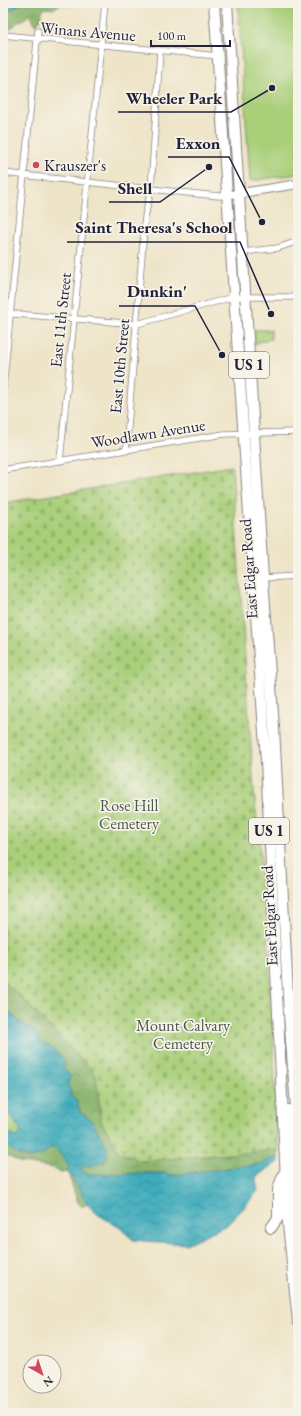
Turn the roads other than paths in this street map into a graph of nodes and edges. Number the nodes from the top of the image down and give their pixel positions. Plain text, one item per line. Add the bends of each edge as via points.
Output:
1 (105, 3) edge
2 (214, 3) edge
3 (226, 3) edge
4 (38, 31) dead end
5 (3, 35) edge
6 (37, 40) junction
7 (100, 45) junction
8 (160, 51) junction
9 (218, 56) junction
10 (3, 173) edge
11 (24, 175) junction
12 (87, 181) junction
13 (298, 184) edge
14 (151, 189) junction
15 (239, 193) junction
16 (228, 195) junction
17 (298, 241) edge
18 (243, 252) junction
19 (233, 297) junction
20 (245, 297) junction
21 (298, 297) edge
22 (3, 313) edge
23 (10, 314) junction
24 (73, 319) junction
25 (136, 324) junction
26 (3, 388) edge
27 (298, 432) edge
28 (254, 433) junction
29 (242, 434) junction
30 (126, 451) junction
31 (60, 461) junction
32 (3, 470) edge
33 (298, 576) edge
34 (263, 578) junction
35 (292, 1061) junction
36 (297, 1109) edge
37 (298, 1134) edge
38 (285, 1171) junction
39 (271, 1228) dead end
40 (294, 1230) edge
41 (298, 1250) edge
42 (298, 1321) edge

1 - 7 street, East 11th Street
2 - 9 highway, US 1
3 - 15 highway, East Edgar Road / US 1
4 - 6 street
5 - 6 street, Winans Avenue
6 - 7 street, Winans Avenue
6 - 11 street
7 - 8 street, Winans Avenue
7 - 12 street, East 11th Street
8 - 9 street, Winans Avenue
8 - 14 street, East 10th Street
9 - 16 highway, US 1
10 - 11 street
11 - 12 street
11 - 23 street
12 - 14 street
12 - 24 street, East 11th Street
13 - 15 main road
14 - 16 street
14 - 25 street, East 10th Street via 145,218
15 - 16 main road
15 - 18 highway, East Edgar Road / US 1
16 - 19 highway, US 1
17 - 18 street via 273,249
18 - 20 highway, East Edgar Road / US 1
19 - 20 street
19 - 25 street
19 - 29 highway, East Edgar Road / US 1
20 - 21 street
20 - 28 highway, East Edgar Road / US 1
22 - 23 street
23 - 24 street
23 - 26 street
24 - 25 street
24 - 31 street, East 11th Street
25 - 30 street, East 10th Street
27 - 28 street, Woodlawn Avenue
28 - 29 street, Woodlawn Avenue
28 - 34 highway, East Edgar Road / US 1
29 - 30 street, Woodlawn Avenue via 224,434
29 - 38 highway, East Edgar Road / US 1 via 266,761
30 - 31 street, Woodlawn Avenue
31 - 32 street, Woodlawn Avenue
33 - 34 street
34 - 35 highway, East Edgar Road / US 1 via 274,727
35 - 36 highway, East Edgar Road / US 1
35 - 40 highway via 288,1101
36 - 37 highway, East Edgar Road / US 1
38 - 39 highway via 278,1189 278,1218
38 - 40 highway, East Edgar Road / US 1
40 - 41 highway
40 - 42 highway, East Edgar Road / US 1

